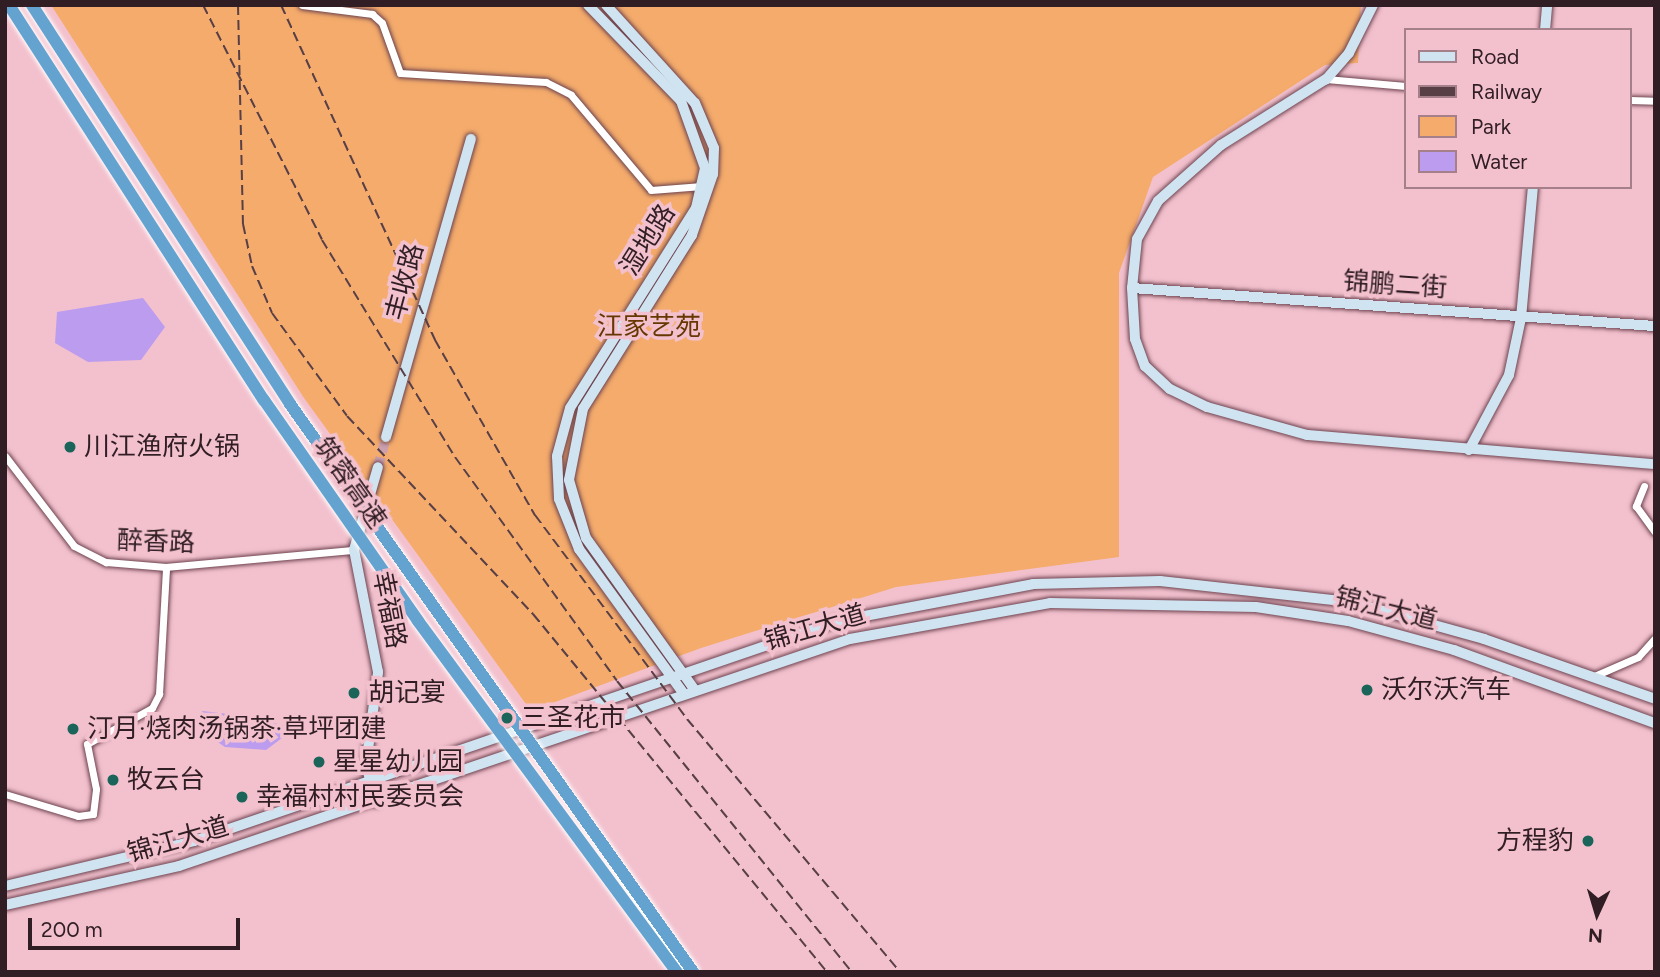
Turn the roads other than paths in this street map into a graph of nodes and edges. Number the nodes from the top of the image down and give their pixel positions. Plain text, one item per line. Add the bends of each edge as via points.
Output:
1 (9, 5) edge
2 (32, 5) edge
3 (302, 5) edge
4 (588, 5) edge
5 (606, 5) edge
6 (1373, 5) edge
7 (1547, 5) edge
8 (1545, 28) edge
9 (1326, 79) junction
10 (1404, 86) edge
11 (1632, 100) edge
12 (1655, 101) edge
13 (471, 139) dead end
14 (705, 187) junction
15 (1533, 189) edge
16 (1132, 288) junction
17 (1521, 318) junction
18 (1655, 326) edge
19 (386, 437) tunnel mouth
20 (1469, 450) junction
21 (5, 456) edge
22 (1655, 464) edge
23 (378, 467) tunnel mouth
24 (1644, 486) dead end
25 (1655, 532) edge
26 (354, 550) junction
27 (166, 567) junction
28 (1655, 638) edge
29 (679, 675) junction
30 (1592, 677) junction
31 (690, 692) junction
32 (1655, 699) edge
33 (1655, 723) edge
34 (371, 781) junction
35 (5, 794) edge
36 (376, 802) junction
37 (5, 886) edge
38 (5, 905) edge
39 (677, 972) edge
40 (693, 972) edge

1 - 39 highway, 筑蓉高速, bridge via 264,400 418,621
2 - 40 highway, 筑蓉高速, bridge via 290,404
3 - 14 street via 372,14 382,23 393,66 400,73 546,82 571,95 651,190
4 - 14 street, 湿地路 via 681,101 701,147
5 - 14 street, 湿地路 via 695,103 714,148
6 - 9 street via 1349,53
7 - 8 street
9 - 10 street
9 - 16 street via 1221,145 1158,201 1137,239
11 - 12 street
13 - 19 street, 丰收路
14 - 29 street, 湿地路 via 616,344 577,424 570,489 586,538
15 - 17 street
16 - 17 street, 锦鹏二街
16 - 20 street via 1135,339 1145,366 1170,389 1207,407 1307,435
17 - 18 street, 锦鹏二街
17 - 20 street via 1509,375
20 - 22 street
21 - 27 street, 醉香路 via 74,546 106,562
23 - 26 street
24 - 25 street via 1636,506
26 - 27 street, 醉香路
26 - 34 street, 幸福路 via 378,672 366,765
27 - 35 street via 159,694 152,708 87,744 96,789 93,814 78,816
28 - 30 street via 1638,657
29 - 30 street, 锦江大道 via 902,605 1010,586 1104,580 1250,587 1351,602
29 - 31 street, 湿地路
29 - 34 street, 锦江大道
30 - 32 street, 锦江大道
31 - 33 street, 锦江大道 via 922,622 1050,603 1155,602 1256,607 1348,621 1454,650
31 - 36 street, 锦江大道
34 - 36 street, 幸福路
34 - 37 street, 锦江大道 via 145,856
36 - 38 street, 锦江大道 via 140,877

